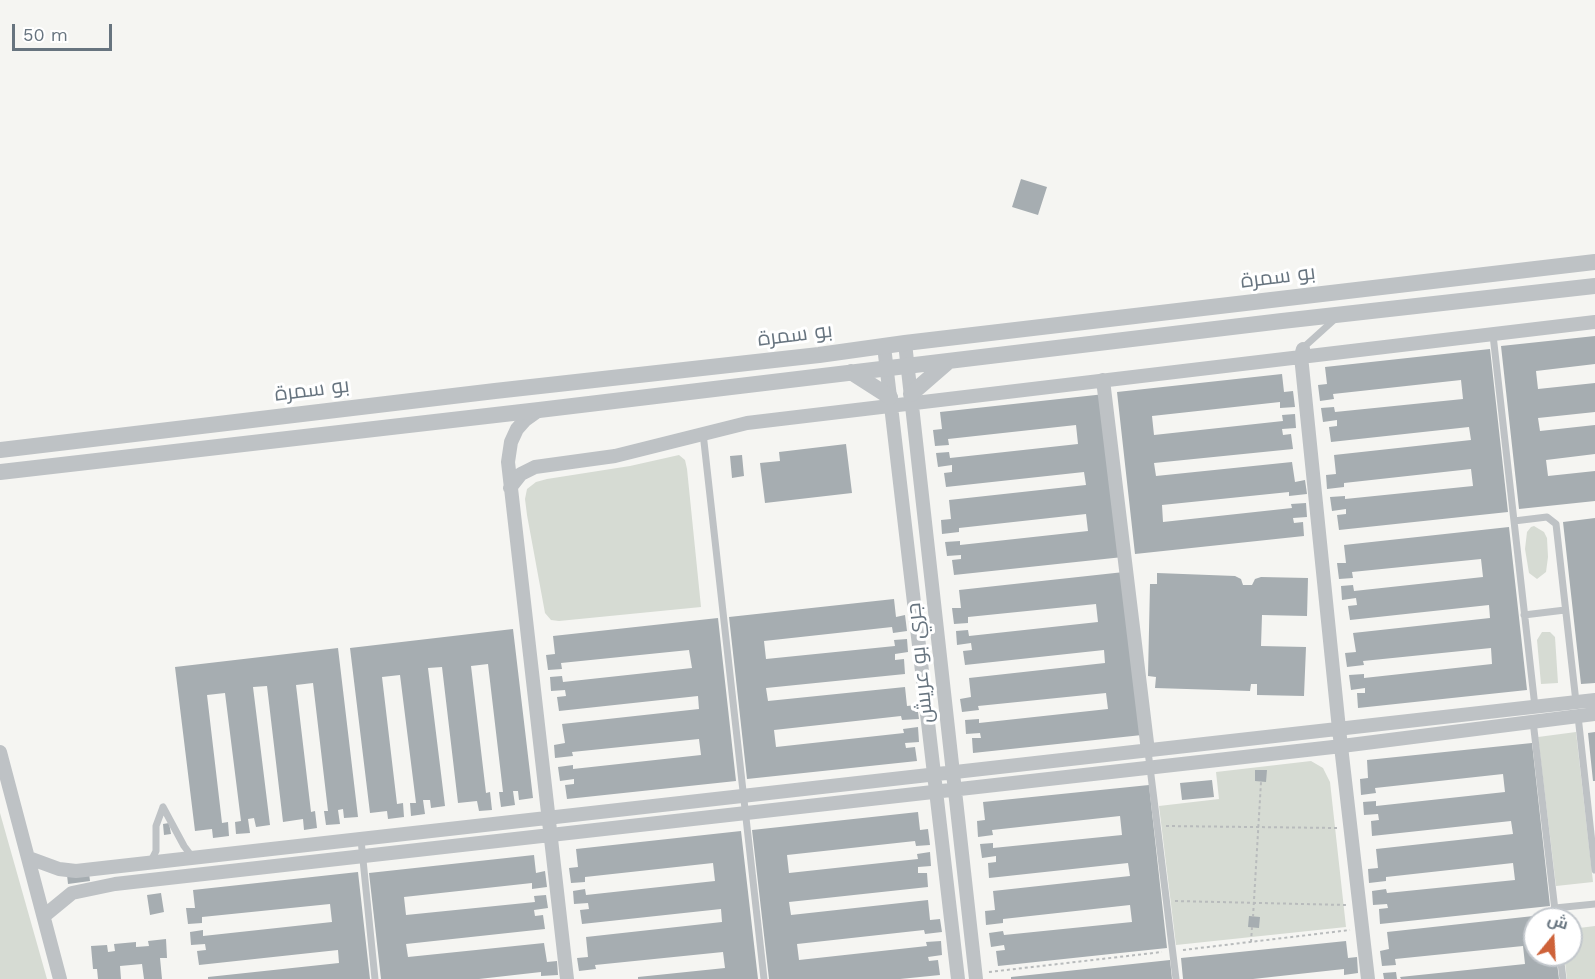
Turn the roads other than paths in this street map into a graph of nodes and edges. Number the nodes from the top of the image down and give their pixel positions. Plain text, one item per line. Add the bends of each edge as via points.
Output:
1 (1595, 262) edge
2 (1595, 286) edge
3 (1339, 315) junction
4 (1595, 322) edge
5 (1493, 335) junction
6 (905, 343) junction
7 (884, 346) junction
8 (1303, 352) junction
9 (949, 361) junction
10 (908, 366) junction
11 (887, 368) junction
12 (851, 372) junction
13 (1103, 380) junction
14 (911, 398) junction
15 (890, 400) junction
16 (539, 410) junction
17 (703, 433) junction
18 (0, 450) edge
19 (0, 472) edge
20 (510, 488) junction
21 (1514, 521) junction
22 (1565, 610) junction
23 (1524, 615) junction
24 (1595, 700) edge
25 (1577, 709) junction
26 (1534, 714) junction
27 (1595, 714) edge
28 (1339, 729) junction
29 (1342, 746) junction
30 (1148, 751) junction
31 (0, 752) edge
32 (1150, 767) junction
33 (953, 773) junction
34 (936, 775) junction
35 (954, 788) junction
36 (937, 790) junction
37 (742, 796) junction
38 (744, 812) junction
39 (548, 818) junction
40 (550, 834) junction
41 (361, 840) junction
42 (363, 856) junction
43 (29, 858) junction
44 (193, 858) junction
45 (151, 861) junction
46 (1595, 870) edge
47 (1595, 904) edge
48 (1555, 907) edge
49 (1565, 907) edge
50 (44, 916) junction
51 (975, 976) edge
52 (60, 979) edge
53 (375, 979) edge
54 (567, 979) edge
55 (764, 979) edge
56 (958, 979) edge
57 (1176, 979) edge
58 (1368, 979) edge

1 - 6 street, بو سمرة
2 - 3 street, بو سمرة
3 - 8 lane
3 - 9 street, بو سمرة
4 - 5 street
5 - 8 street
5 - 21 lane
6 - 7 street, بو سمرة
6 - 10 street, جري بو عريش
7 - 11 street, جري بو عريش
7 - 18 street, بو سمرة
8 - 13 street
8 - 28 street
9 - 10 street, بو سمرة
9 - 14 street
10 - 11 street, بو سمرة
10 - 14 street, جري بو عريش
11 - 12 street, بو سمرة
11 - 15 street, جري بو عريش
12 - 15 street
12 - 16 street, بو سمرة
13 - 14 street
13 - 30 street
14 - 15 street
14 - 33 street, جري بو عريش
15 - 17 street
15 - 34 street, جري بو عريش
16 - 19 street, بو سمرة
16 - 20 street via 517,429 511,442
17 - 20 street via 615,456 535,467 521,474
17 - 37 lane
20 - 39 street
21 - 22 lane via 1548,517 1556,524
21 - 23 lane
22 - 23 lane
22 - 25 lane
23 - 26 lane
24 - 25 street
25 - 26 street
25 - 27 street
25 - 46 lane
26 - 28 street
26 - 29 street
26 - 48 lane
28 - 29 street
28 - 30 street
29 - 32 street
29 - 58 street
30 - 32 lane
30 - 33 street
31 - 43 street
32 - 35 street
32 - 57 lane
33 - 34 street
33 - 35 street, جري بو عريش
34 - 36 street, جري بو عريش
34 - 37 street
35 - 36 street
35 - 51 street, جري بو عريش
36 - 38 street
36 - 56 street, جري بو عريش
37 - 38 lane
37 - 39 street
38 - 40 street
38 - 55 lane
39 - 40 street
39 - 41 street
40 - 42 street
40 - 54 street
41 - 42 lane
41 - 44 street
42 - 50 street via 82,890 72,893
42 - 53 lane
43 - 45 street via 76,871
43 - 50 street
44 - 45 street
44 - 45 lane via 163,807
47 - 49 lane
50 - 52 street

